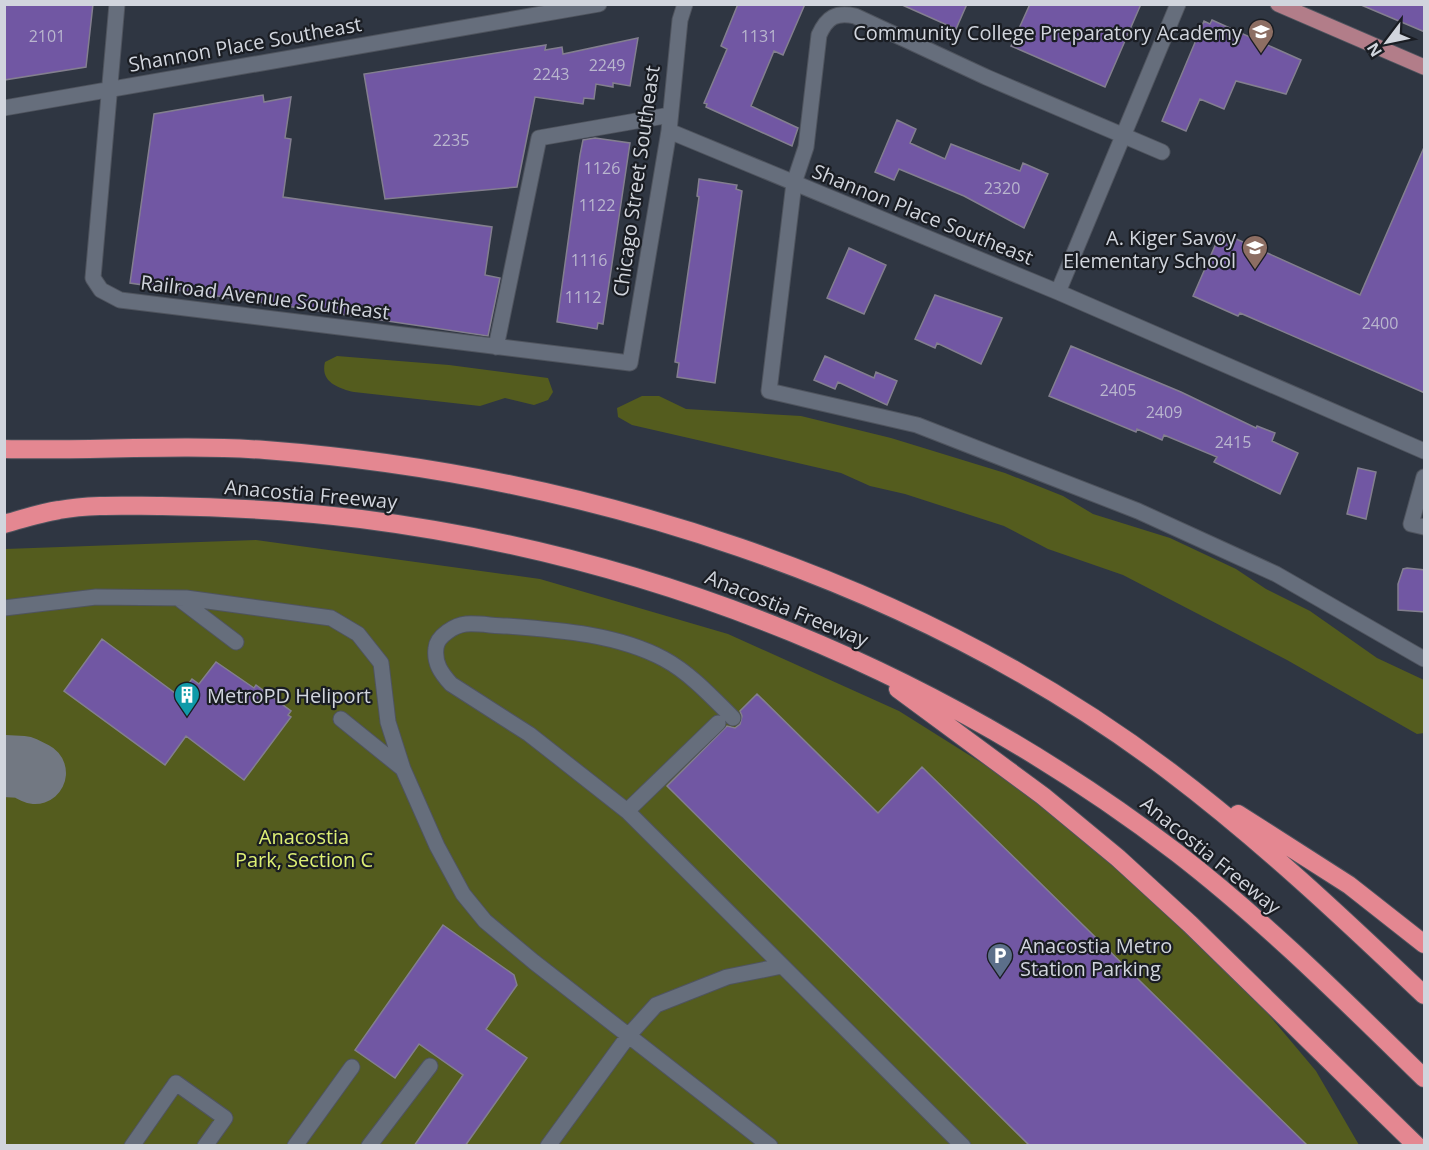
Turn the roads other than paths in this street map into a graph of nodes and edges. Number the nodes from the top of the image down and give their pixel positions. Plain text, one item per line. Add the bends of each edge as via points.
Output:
1 (117, 4) edge
2 (599, 4) edge
3 (685, 4) edge
4 (1178, 4) edge
5 (1278, 4) edge
6 (1425, 67) edge
7 (109, 88) junction
8 (4, 108) edge
9 (670, 115) junction
10 (669, 131) junction
11 (1123, 135) junction
12 (1162, 152) dead end
13 (794, 183) junction
14 (1058, 292) junction
15 (496, 347) junction
16 (630, 363) joint
17 (4, 449) edge
18 (83, 451) junction
19 (1425, 452) edge
20 (4, 458) edge
21 (1425, 477) edge
22 (61, 509) junction
23 (4, 510) edge
24 (4, 524) edge
25 (1425, 527) edge
26 (178, 598) junction
27 (4, 608) edge
28 (236, 642) dead end
29 (1425, 659) edge
30 (860, 662) junction
31 (733, 718) dead end
32 (341, 719) dead end
33 (718, 723) dead end
34 (403, 769) junction
35 (1168, 770) junction
36 (627, 811) junction
37 (1425, 944) edge
38 (782, 966) junction
39 (1425, 995) edge
40 (629, 1035) junction
41 (430, 1066) dead end
42 (352, 1067) dead end
43 (1425, 1078) edge
44 (132, 1146) edge
45 (205, 1146) edge
46 (295, 1146) edge
47 (369, 1146) edge
48 (548, 1146) edge
49 (770, 1146) edge
50 (963, 1146) edge
51 (1417, 1146) edge

1 - 7 street, Railroad Avenue Southeast
2 - 7 street, Shannon Place Southeast
3 - 9 street, Chicago Street Southeast
4 - 11 street
5 - 6 main road
7 - 8 street, Shannon Place Southeast
7 - 15 street, Railroad Avenue Southeast via 93,278 101,290 120,300
9 - 10 street, Chicago Street Southeast
9 - 15 street via 539,138
10 - 13 street, Shannon Place Southeast
10 - 16 street, Chicago Street Southeast
11 - 12 street
11 - 13 street via 842,13 825,22 819,35 806,147
11 - 14 street
13 - 14 street, Shannon Place Southeast
13 - 29 street via 769,391 917,425 1138,511 1276,574
14 - 19 street, Shannon Place Southeast
15 - 16 street, Railroad Avenue Southeast
17 - 18 highway, Anacostia Freeway
18 - 20 highway
18 - 35 highway, Anacostia Freeway via 260,450 364,460 549,491 661,522 761,556 907,616 1019,674
21 - 25 street via 1411,524
22 - 23 highway
22 - 24 highway, Anacostia Freeway
22 - 30 highway, Anacostia Freeway via 141,506 266,510 347,517 459,534 630,574 776,624
26 - 27 street via 96,597
26 - 28 street
26 - 34 street via 331,618 358,634 381,663 388,722
30 - 43 highway, Anacostia Freeway via 972,718 1146,830 1259,921
30 - 51 highway via 1043,796 1118,858
31 - 36 street via 703,687 664,659 627,645 561,630 465,624 447,632 436,643 435,658 441,674 451,684 529,734
32 - 34 street
33 - 36 street
34 - 40 street via 447,865 463,894 485,921
35 - 37 highway via 1349,885
35 - 39 highway, Anacostia Freeway via 1249,836
36 - 38 street
38 - 40 street via 727,977 656,1005
38 - 50 street
40 - 48 street
40 - 49 street
41 - 47 street
42 - 46 street
44 - 45 street via 176,1083 225,1118

